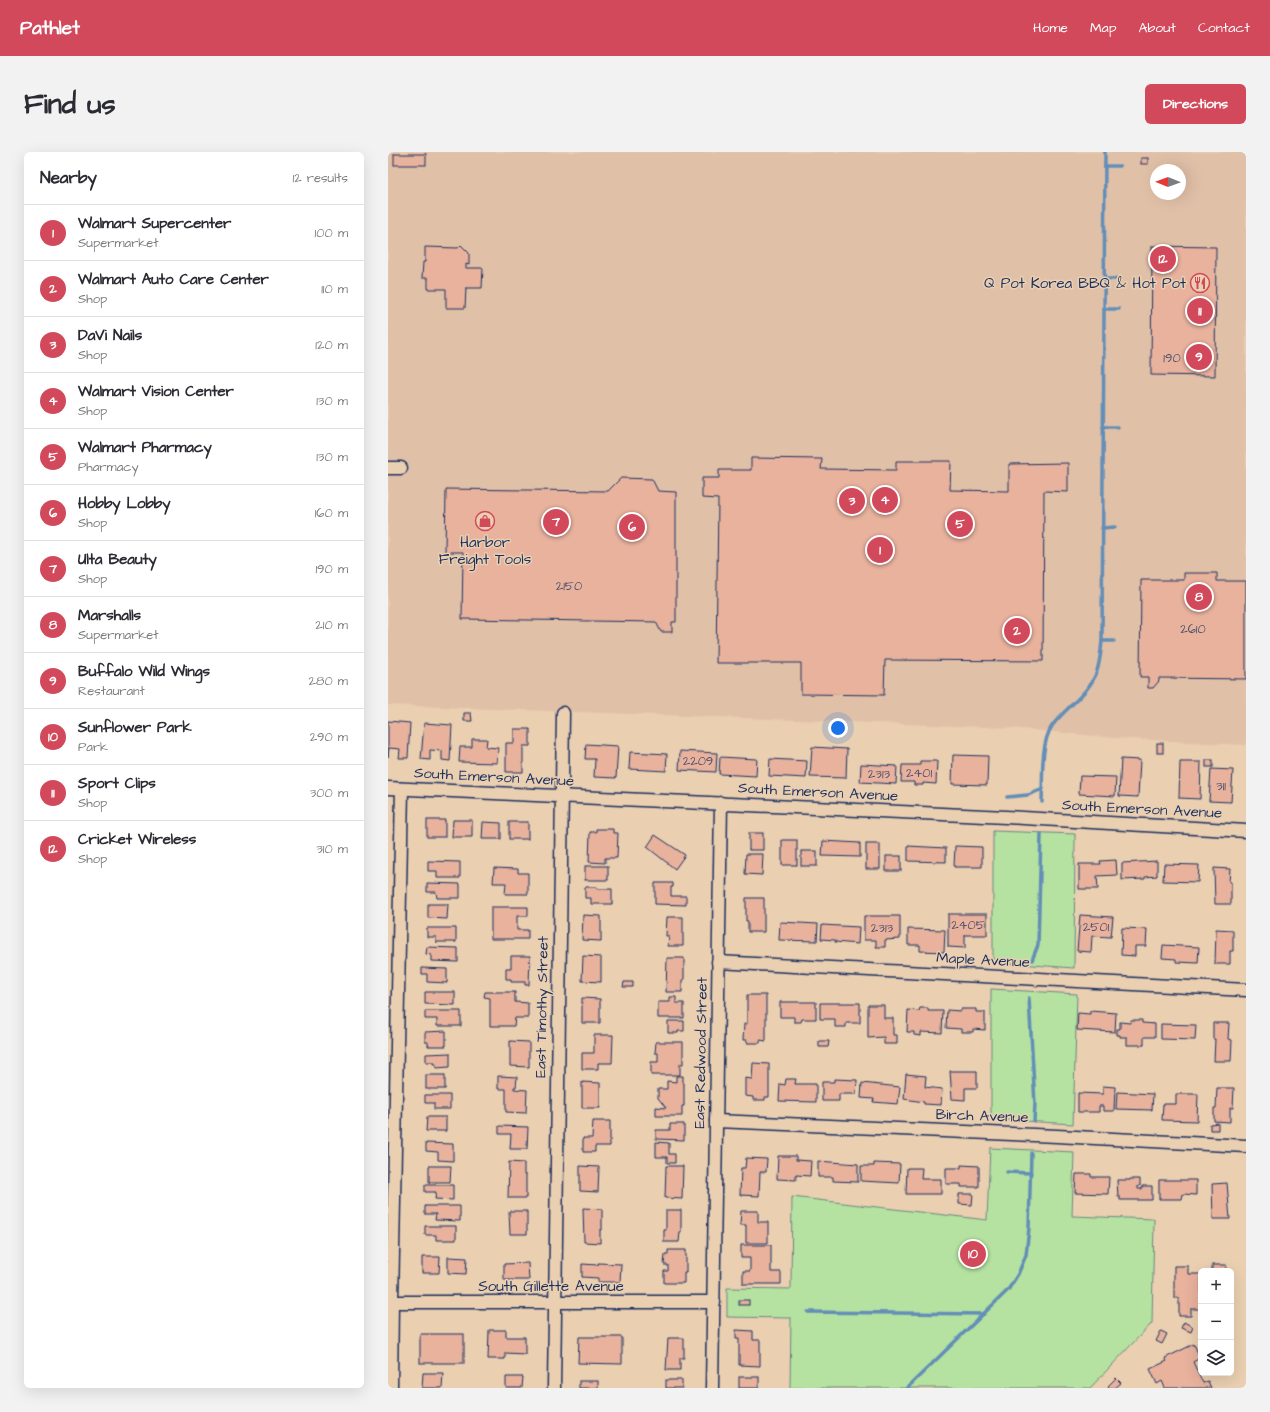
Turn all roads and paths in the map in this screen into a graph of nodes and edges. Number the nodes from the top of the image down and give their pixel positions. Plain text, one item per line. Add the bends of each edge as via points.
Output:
1 (388, 468) edge
2 (401, 468) dead end
3 (563, 713) dead end
4 (388, 788) edge
5 (402, 788) junction
6 (561, 796) junction
7 (721, 803) junction
8 (1246, 830) edge
9 (718, 962) junction
10 (1246, 990) edge
11 (716, 1121) junction
12 (1246, 1146) edge
13 (555, 1301) junction
14 (390, 1302) edge
15 (714, 1302) junction
16 (391, 1388) edge
17 (554, 1388) edge
18 (712, 1388) edge

1 - 2 street
3 - 6 street, East Timothy Street
4 - 5 street, South Emerson Avenue
5 - 6 street, South Emerson Avenue
5 - 14 street
6 - 7 street, South Emerson Avenue
6 - 13 street, East Timothy Street
7 - 8 street, South Emerson Avenue
7 - 9 street, East Redwood Street
9 - 10 street, Maple Avenue
9 - 11 street, East Redwood Street
11 - 12 street, Birch Avenue
11 - 15 street, East Redwood Street
13 - 14 street, South Gillette Avenue
13 - 15 street, South Gillette Avenue
13 - 17 street, East Timothy Street
14 - 16 street
15 - 18 street, East Redwood Street

